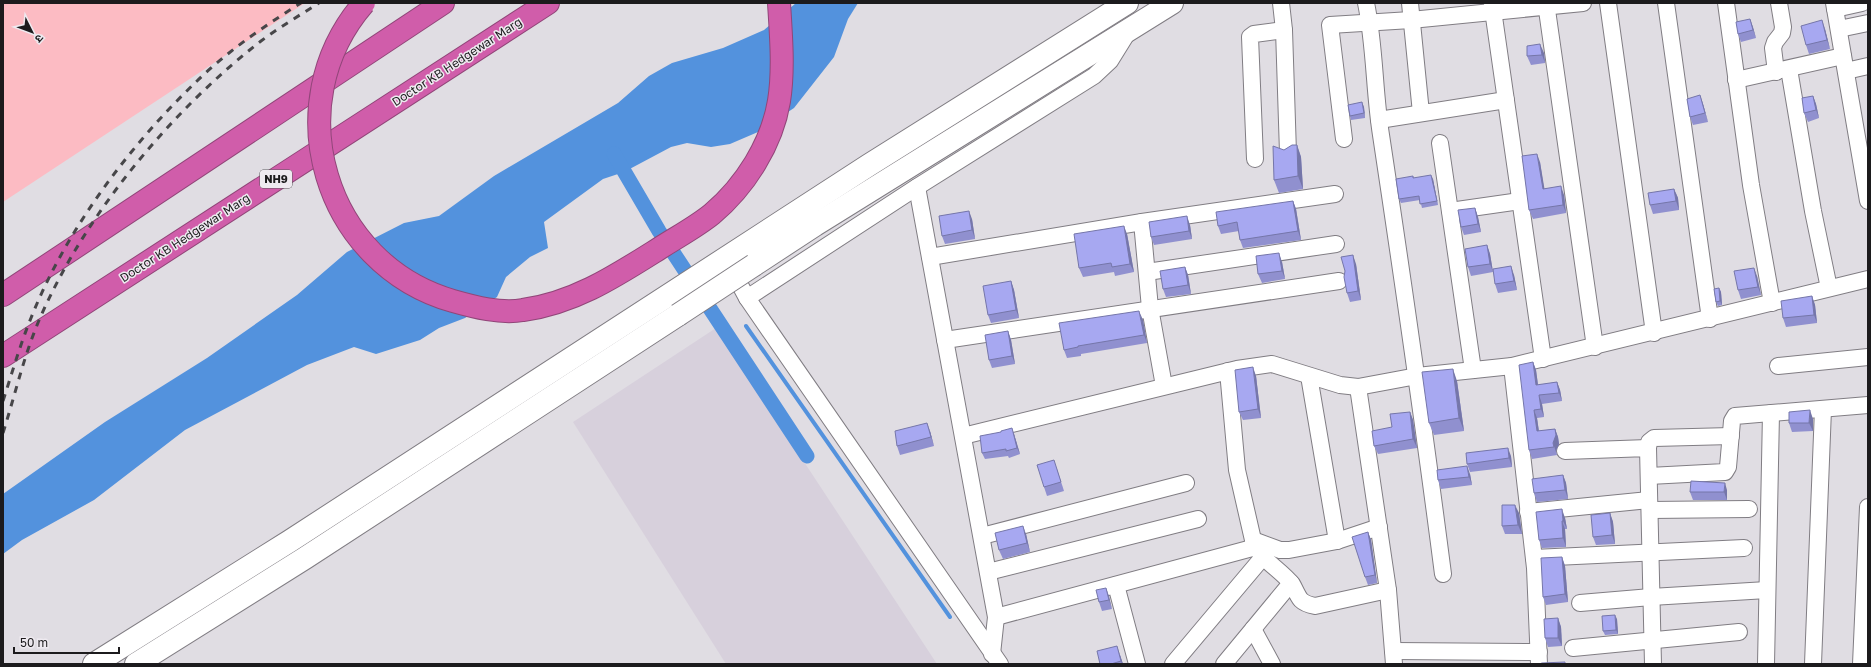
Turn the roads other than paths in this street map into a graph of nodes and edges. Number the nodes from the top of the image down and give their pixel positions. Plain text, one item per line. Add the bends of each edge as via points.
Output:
1 (364, 3) edge
2 (443, 3) edge
3 (548, 3) edge
4 (779, 3) edge
5 (1127, 3) edge
6 (1172, 3) edge
7 (1281, 3) edge
8 (1366, 3) edge
9 (1410, 3) edge
10 (1583, 3) edge
11 (1608, 3) edge
12 (1666, 3) edge
13 (1726, 3) edge
14 (1779, 3) edge
15 (1862, 3) edge
16 (1547, 5) edge
17 (1834, 6) edge
18 (1493, 7) edge
19 (1411, 20) junction
20 (1370, 22) junction
21 (1868, 23) edge
22 (1130, 29) junction
23 (1839, 29) junction
24 (1284, 30) junction
25 (1845, 64) junction
26 (1868, 66) edge
27 (1782, 70) junction
28 (1736, 80) junction
29 (1506, 100) junction
30 (1421, 113) junction
31 (1379, 120) junction
32 (1344, 139) dead end
33 (1440, 143) dead end
34 (1863, 151) edge
35 (1288, 153) edge
36 (1255, 159) dead end
37 (917, 187) junction
38 (1336, 194) dead end
39 (1520, 201) junction
40 (1868, 201) edge
41 (1450, 211) junction
42 (1142, 222) junction
43 (758, 238) junction
44 (1336, 244) dead end
45 (930, 257) junction
46 (1147, 272) junction
47 (1868, 279) edge
48 (1339, 280) dead end
49 (1829, 288) junction
50 (3, 295) edge
51 (747, 298) junction
52 (1772, 303) junction
53 (1150, 308) junction
54 (1710, 318) junction
55 (1654, 333) junction
56 (945, 340) junction
57 (1595, 347) junction
58 (3, 356) edge
59 (1868, 357) edge
60 (1543, 359) junction
61 (1512, 366) junction
62 (1778, 366) dead end
63 (1473, 370) junction
64 (1228, 371) junction
65 (1309, 376) junction
66 (1417, 376) junction
67 (1164, 386) junction
68 (1358, 387) junction
69 (1868, 405) edge
70 (1823, 409) junction
71 (1771, 413) junction
72 (963, 436) junction
73 (1731, 436) junction
74 (1648, 448) junction
75 (1565, 451) dead end
76 (1649, 476) junction
77 (1186, 483) dead end
78 (1650, 505) junction
79 (1868, 508) edge
80 (1749, 509) dead end
81 (1528, 512) junction
82 (1198, 520) dead end
83 (1379, 527) junction
84 (982, 536) junction
85 (1337, 541) junction
86 (1257, 548) junction
87 (1744, 548) dead end
88 (1650, 552) junction
89 (1534, 558) junction
90 (988, 572) junction
91 (1443, 574) dead end
92 (1291, 583) junction
93 (1116, 585) junction
94 (1388, 590) junction
95 (1767, 590) junction
96 (1651, 597) junction
97 (1580, 603) dead end
98 (996, 617) junction
99 (1253, 629) junction
100 (1739, 632) dead end
101 (1652, 641) junction
102 (1573, 648) dead end
103 (1393, 658) edge
104 (1539, 658) edge
105 (995, 660) edge
106 (94, 664) edge
107 (136, 664) edge
108 (1137, 664) edge
109 (1173, 664) edge
110 (1224, 664) edge
111 (1272, 664) edge
112 (1653, 664) edge
113 (1766, 664) edge
114 (1814, 664) edge
115 (1861, 664) edge

1 - 4 highway, bridge via 339,37 320,99 321,155 340,209 373,255 407,281 446,299 464,304 522,311 581,294 602,283 697,225 729,198 758,159 779,102
2 - 50 highway
3 - 58 highway, Doctor KB Hedgewar Marg / NH9
5 - 43 main road
6 - 22 main road
7 - 24 street
8 - 20 street
9 - 19 street
10 - 16 street
11 - 55 street
12 - 54 street
13 - 28 street
14 - 27 street via 1783,27 1773,48
15 - 17 street
16 - 18 street
16 - 57 street
17 - 23 street
18 - 19 street
18 - 29 street
19 - 20 street
19 - 30 street
20 - 31 street
20 - 32 street via 1330,25
21 - 23 street
22 - 37 street via 1110,61 1094,76
22 - 107 main road, bridge via 828,217 305,558
23 - 25 street
24 - 35 street
24 - 36 street via 1254,34 1250,37
25 - 26 street
25 - 27 street
25 - 34 street
27 - 28 street
27 - 49 street
28 - 52 street
29 - 30 street
29 - 39 street
30 - 31 street
31 - 66 street
33 - 41 street
34 - 40 street
37 - 45 street
37 - 51 street
38 - 42 street
39 - 41 street
39 - 60 street
41 - 63 street
42 - 45 street
42 - 46 street
43 - 51 street via 750,252 733,268
43 - 106 main road via 290,541
44 - 46 street
45 - 56 street
46 - 53 street
47 - 49 street
48 - 53 street
49 - 52 street
51 - 105 street
52 - 54 street
53 - 56 street
53 - 67 street
54 - 55 street
55 - 57 street
56 - 72 street
57 - 60 street
59 - 62 street
60 - 61 street
61 - 63 street
61 - 81 street
63 - 66 street
64 - 65 street via 1272,364
64 - 67 street
64 - 86 street via 1237,470
65 - 68 street
65 - 85 street
66 - 68 street
66 - 91 street
67 - 72 street
68 - 83 street
69 - 70 street
70 - 71 street
70 - 114 street
71 - 73 street via 1735,416 1732,418
71 - 95 street
72 - 84 street
73 - 74 street via 1654,438 1649,442
73 - 76 street via 1728,467 1724,472
74 - 75 street
74 - 76 street
76 - 78 street
77 - 84 street
78 - 80 street
78 - 81 street
78 - 88 street
79 - 115 street
81 - 89 street
82 - 90 street
83 - 85 street
83 - 94 street
84 - 90 street
85 - 86 street via 1289,550
86 - 92 street
86 - 93 street
86 - 109 street
87 - 88 street
88 - 89 street
88 - 96 street
89 - 104 street
90 - 98 street
92 - 94 street via 1301,600 1315,606
92 - 99 street
93 - 98 street
93 - 108 street
94 - 103 street
95 - 96 street
95 - 113 street
96 - 97 street
96 - 101 street
98 - 105 street
99 - 110 street
99 - 111 street
100 - 101 street
101 - 102 street
101 - 112 street
103 - 104 street

